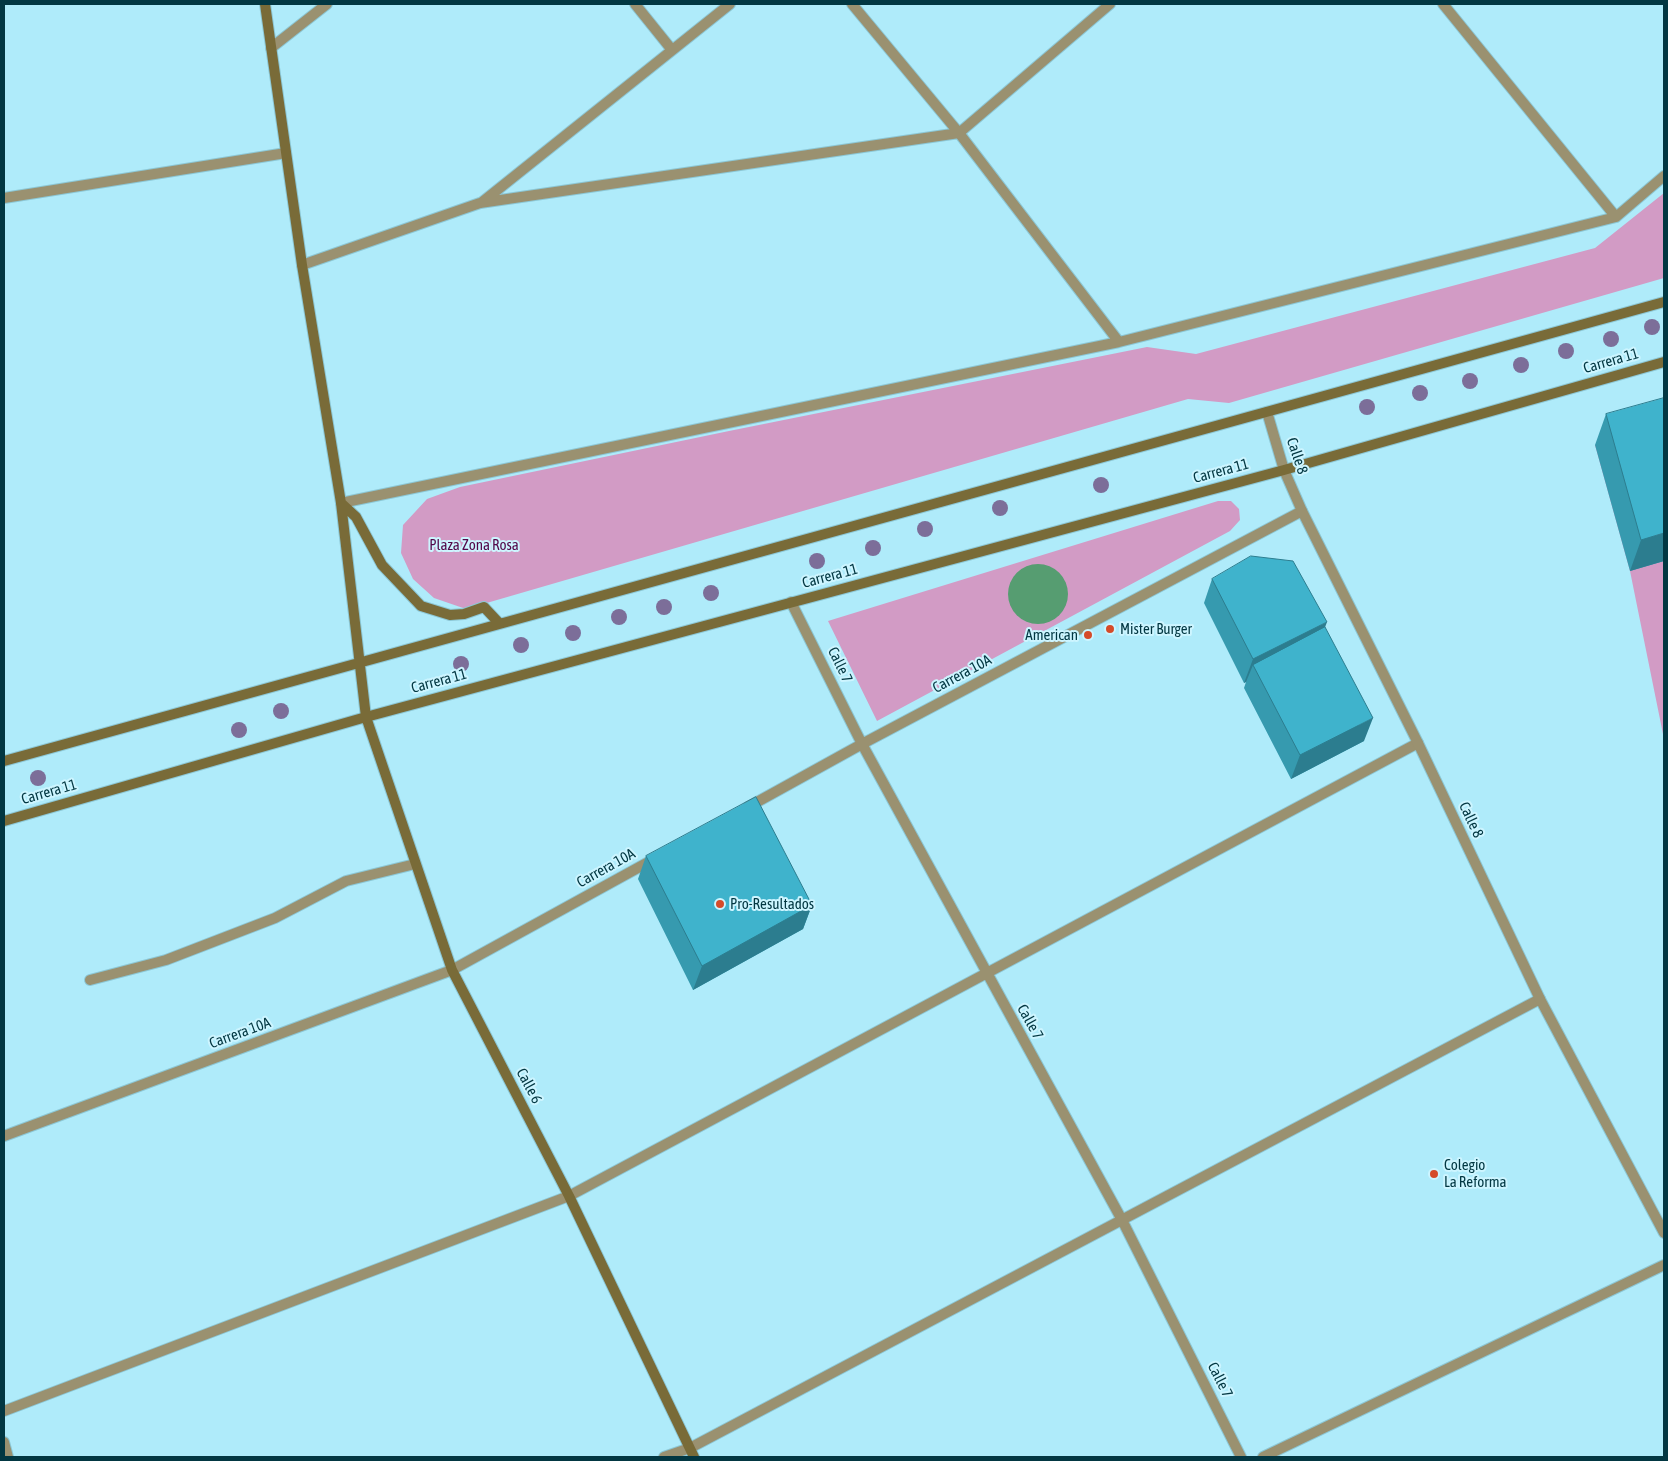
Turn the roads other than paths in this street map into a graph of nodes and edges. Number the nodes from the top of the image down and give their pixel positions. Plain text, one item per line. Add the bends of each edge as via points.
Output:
1 (265, 4) edge
2 (327, 4) edge
3 (636, 4) edge
4 (730, 4) edge
5 (852, 4) edge
6 (1110, 4) edge
7 (1443, 4) edge
8 (271, 48) junction
9 (672, 50) junction
10 (959, 133) junction
11 (286, 153) junction
12 (1664, 176) edge
13 (4, 198) edge
14 (480, 203) junction
15 (1616, 217) junction
16 (302, 265) junction
17 (1664, 302) edge
18 (1119, 342) junction
19 (1664, 362) edge
20 (1267, 412) junction
21 (1284, 470) junction
22 (341, 503) junction
23 (1302, 511) junction
24 (792, 602) junction
25 (499, 623) junction
26 (360, 663) junction
27 (366, 717) junction
28 (1418, 743) junction
29 (862, 744) junction
30 (4, 761) edge
31 (740, 812) edge
32 (4, 820) edge
33 (661, 855) edge
34 (415, 864) junction
35 (452, 970) junction
36 (986, 973) junction
37 (90, 980) dead end
38 (1540, 999) junction
39 (4, 1136) edge
40 (569, 1196) junction
41 (1122, 1220) junction
42 (1664, 1233) edge
43 (1664, 1265) edge
44 (4, 1410) edge
45 (4, 1442) edge
46 (692, 1453) edge
47 (8, 1457) edge
48 (664, 1457) edge
49 (1241, 1457) edge
50 (1263, 1457) edge

1 - 8 main road, Calle 6
2 - 8 street
3 - 9 street
4 - 9 street
5 - 10 street
6 - 10 street
7 - 15 street
8 - 11 main road, Calle 6
9 - 14 street
10 - 14 street
10 - 18 street
11 - 13 street
11 - 16 main road, Calle 6
12 - 15 street
14 - 16 street
15 - 18 street
16 - 22 main road, Calle 6
17 - 20 main road
18 - 22 street
19 - 21 main road, Carrera 11
20 - 21 street, Calle 8
20 - 25 main road
21 - 23 street, Calle 8
21 - 24 main road, Carrera 11
22 - 25 main road via 356,517 382,565 421,606 450,615 484,607
22 - 26 main road, Calle 6
23 - 28 street, Calle 8
23 - 29 street, Carrera 10A
24 - 27 main road, Carrera 11
24 - 29 street, Calle 7
25 - 26 main road
26 - 27 main road, Calle 6
26 - 30 main road
27 - 32 main road, Carrera 11
27 - 34 main road, Calle 6
28 - 36 street
28 - 38 street, Calle 8
29 - 31 street, Carrera 10A
29 - 36 street, Calle 7
33 - 35 street, Carrera 10A
34 - 35 main road, Calle 6
34 - 37 street via 346,881 275,918 166,960
35 - 39 street, Carrera 10A
35 - 40 main road, Calle 6
36 - 40 street
36 - 41 street, Calle 7
38 - 41 street
38 - 42 street, Calle 8
40 - 44 street
40 - 46 main road, Calle 6
41 - 46 street
41 - 49 street, Calle 7
43 - 50 street
45 - 47 street
46 - 48 street

